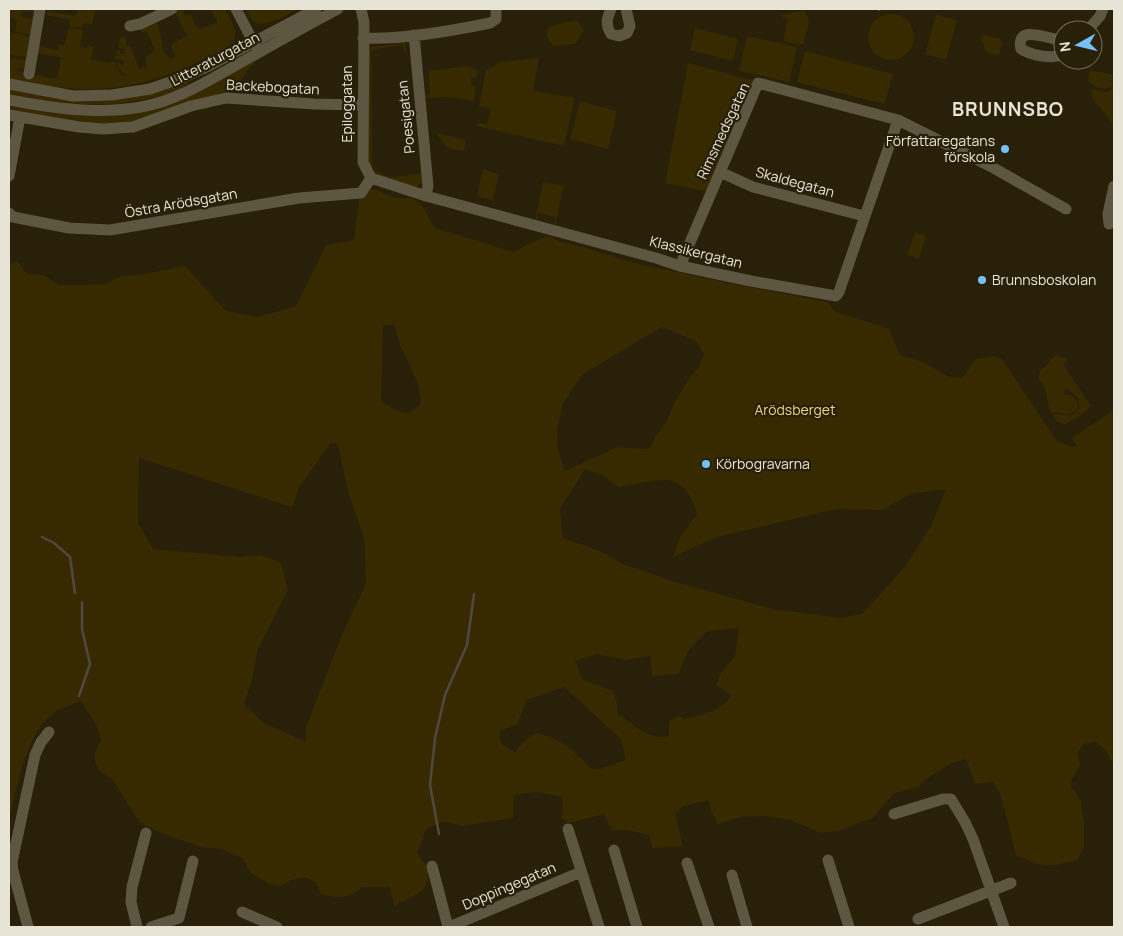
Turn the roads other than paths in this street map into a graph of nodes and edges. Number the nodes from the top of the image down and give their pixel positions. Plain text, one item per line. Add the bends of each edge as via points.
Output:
1 (40, 9) edge
2 (172, 9) edge
3 (236, 9) edge
4 (316, 9) edge
5 (338, 9) edge
6 (361, 9) edge
7 (496, 9) edge
8 (612, 9) edge
9 (626, 9) edge
10 (1103, 9) edge
11 (1097, 20) edge
12 (130, 26) dead end
13 (414, 35) junction
14 (363, 38) junction
15 (1053, 39) edge
16 (253, 42) junction
17 (259, 53) junction
18 (1053, 58) edge
19 (29, 74) dead end
20 (9, 84) edge
21 (9, 100) edge
22 (362, 105) junction
23 (14, 116) edge
24 (898, 120) junction
25 (720, 172) junction
26 (9, 176) edge
27 (371, 178) junction
28 (1114, 186) edge
29 (426, 196) junction
30 (1066, 209) dead end
31 (9, 213) edge
32 (864, 216) junction
33 (1109, 224) dead end
34 (680, 266) junction
35 (49, 732) dead end
36 (894, 814) dead end
37 (568, 829) dead end
38 (146, 833) dead end
39 (614, 850) dead end
40 (828, 860) dead end
41 (193, 861) dead end
42 (687, 863) dead end
43 (432, 866) dead end
44 (581, 872) junction
45 (732, 875) dead end
46 (1011, 883) dead end
47 (991, 891) junction
48 (242, 912) dead end
49 (918, 919) dead end
50 (28, 927) edge
51 (137, 927) edge
52 (151, 927) edge
53 (277, 927) edge
54 (448, 927) edge
55 (599, 927) edge
56 (637, 927) edge
57 (709, 927) edge
58 (747, 927) edge
59 (849, 927) edge
60 (1004, 927) edge

1 - 19 street
2 - 12 street
3 - 16 street
4 - 16 street, Litteraturgatan
5 - 17 street, Litteraturgatan
6 - 14 street, Epiloggatan
7 - 13 street via 496,19 490,24
8 - 9 street via 607,26 611,34 619,36 627,33 630,26
10 - 11 street
13 - 14 street
13 - 29 street, Poesigatan via 427,170
14 - 22 street, Epiloggatan
15 - 18 street via 1033,34 1021,37 1019,43 1026,52
16 - 17 street
16 - 20 street, Litteraturgatan via 209,66 150,89 112,95 73,96
17 - 21 street, Litteraturgatan via 184,93 139,107 66,110
22 - 23 street, Backebogatan via 226,98 133,126 103,129
22 - 27 street, Epiloggatan via 363,162
23 - 26 street
24 - 25 street, Rimsmedsgatan via 758,84
24 - 30 street
24 - 32 street, Klassikergatan
25 - 32 street, Skaldegatan via 760,189
25 - 34 street, Rimsmedsgatan
27 - 29 street, Klassikergatan
27 - 31 street, Östra Arödsgatan via 361,194 299,198 110,230 69,228 13,217
28 - 33 street
29 - 34 street, Klassikergatan
32 - 34 street, Klassikergatan via 836,296
35 - 50 street via 35,755 12,862
36 - 47 street via 951,799 965,822
37 - 44 street
38 - 51 street via 132,887 131,902
39 - 56 street
40 - 59 street
41 - 52 street via 179,918
42 - 57 street
43 - 54 street
44 - 54 street, Doppingegatan
44 - 55 street
45 - 58 street
46 - 47 street
47 - 49 street
47 - 60 street
48 - 53 street

